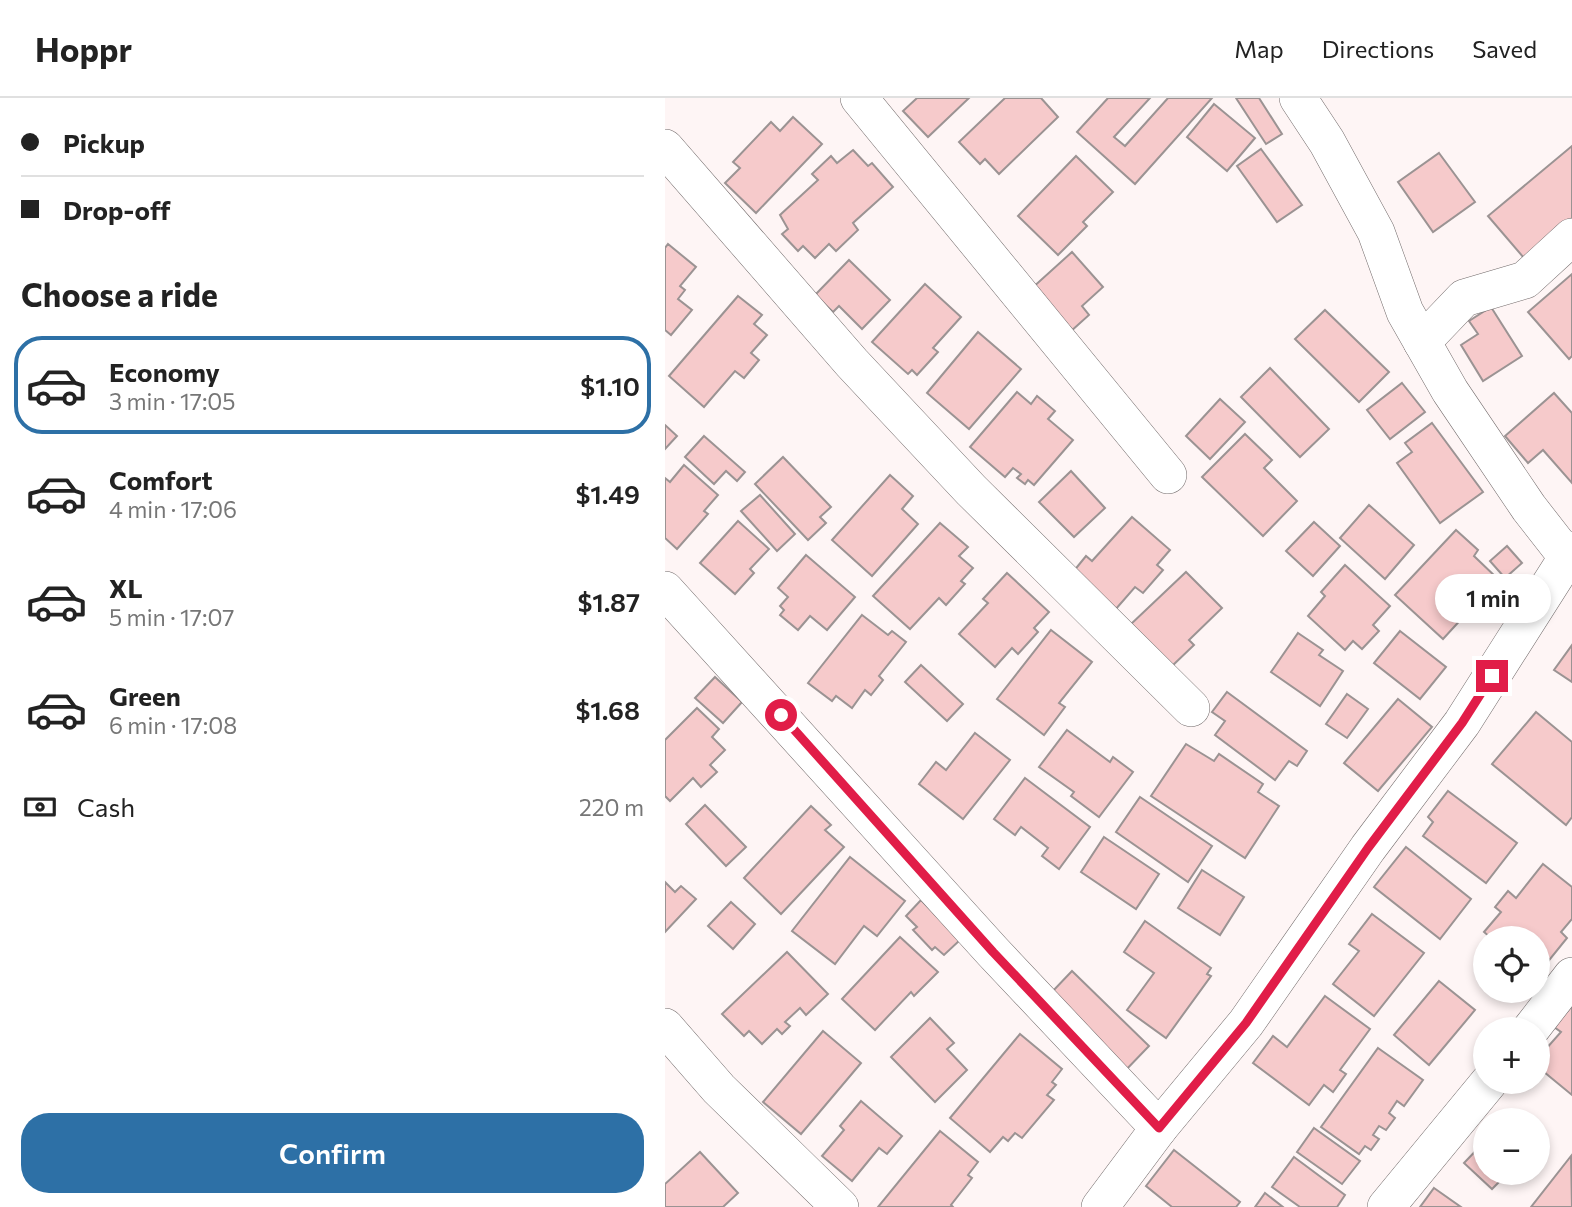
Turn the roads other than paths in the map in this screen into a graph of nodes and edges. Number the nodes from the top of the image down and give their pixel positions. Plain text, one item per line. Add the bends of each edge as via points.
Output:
1 (859, 98) edge
2 (1298, 98) edge
3 (665, 148) edge
4 (1572, 237) edge
5 (1422, 342) junction
6 (1168, 475) dead end
7 (1570, 557) edge
8 (665, 590) edge
9 (1191, 708) dead end
10 (1572, 976) edge
11 (1540, 1017) edge
12 (665, 1027) edge
13 (1479, 1094) edge
14 (1159, 1128) junction
15 (841, 1207) edge
16 (1100, 1207) edge
17 (1386, 1207) edge

1 - 6 street
2 - 5 street via 1376,232 1405,312
3 - 9 street via 852,363 971,491
4 - 5 street via 1525,279 1464,298
5 - 7 street via 1450,391
7 - 14 street via 1462,723 1246,1023
8 - 14 street
10 - 11 street
12 - 15 street via 719,1089
13 - 17 street
14 - 16 street

